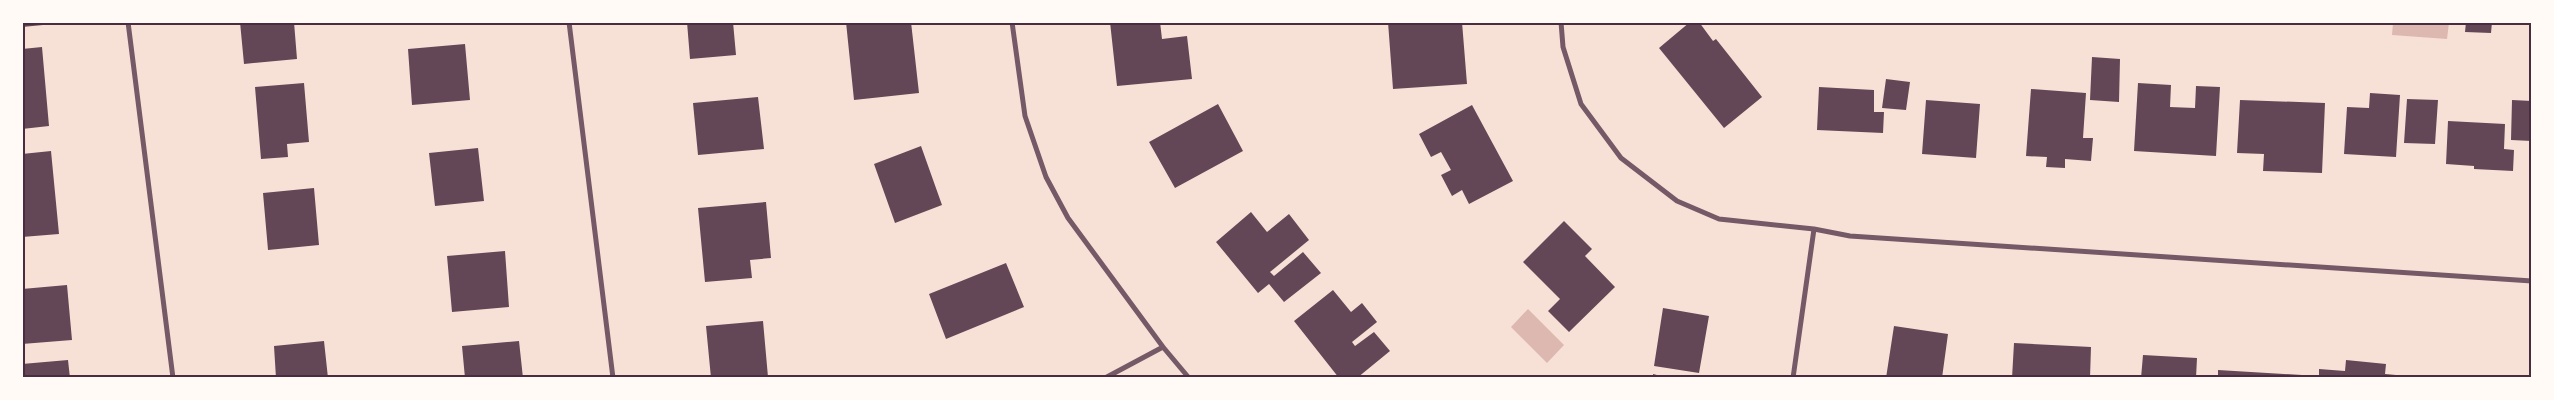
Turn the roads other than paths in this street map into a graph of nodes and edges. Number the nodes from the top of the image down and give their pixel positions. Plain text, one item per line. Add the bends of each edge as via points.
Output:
1 (128, 22) edge
2 (569, 22) edge
3 (1012, 22) edge
4 (1561, 22) edge
5 (1814, 229) junction
6 (2532, 281) edge
7 (1163, 347) junction
8 (173, 378) edge
9 (613, 378) edge
10 (1105, 378) edge
11 (1189, 378) edge
12 (1793, 378) edge

1 - 8 street
2 - 9 street
3 - 7 street via 1025,116 1046,177 1068,218
4 - 5 street via 1563,48 1582,104 1621,158 1677,201 1719,219
5 - 6 street via 1850,236
5 - 12 street
7 - 10 street
7 - 11 street

